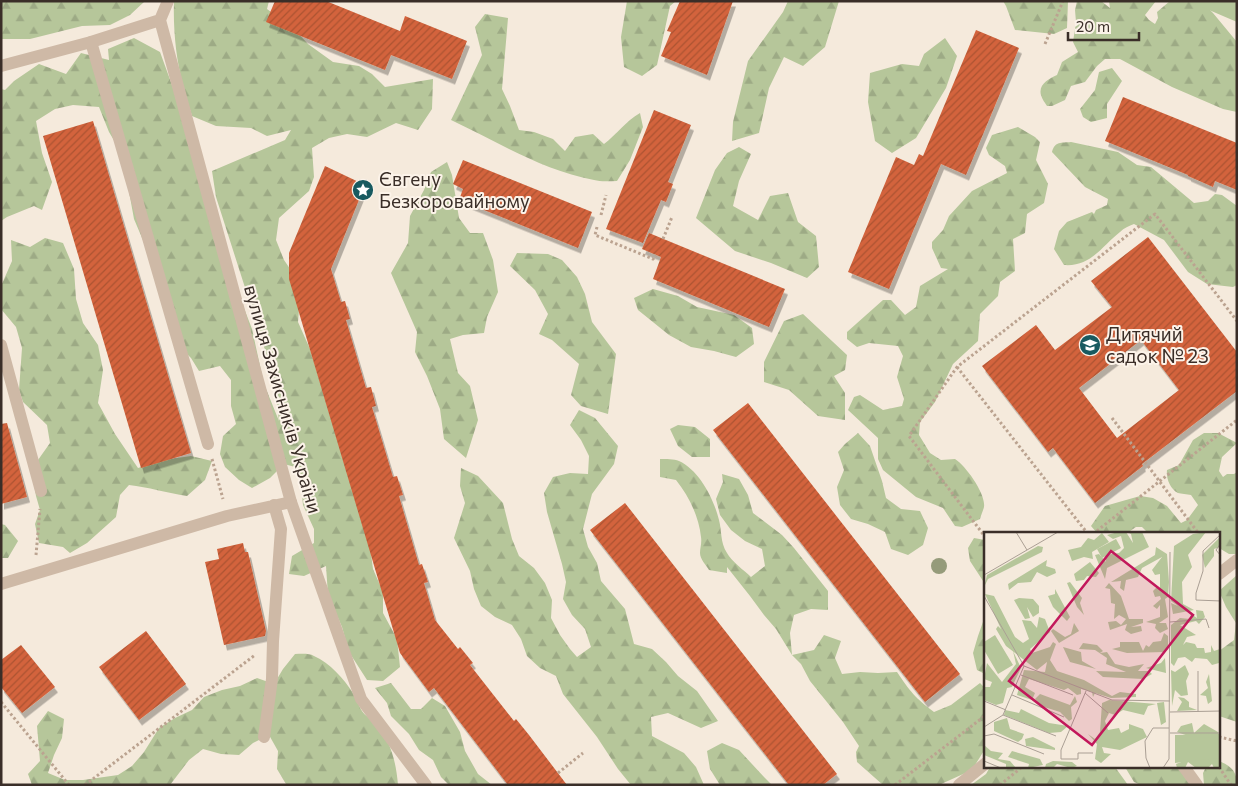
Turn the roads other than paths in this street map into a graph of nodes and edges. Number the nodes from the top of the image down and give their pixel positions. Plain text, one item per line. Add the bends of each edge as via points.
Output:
1 (168, 1) edge
2 (160, 20) junction
3 (91, 42) junction
4 (1, 66) edge
5 (1, 345) edge
6 (208, 444) road end
7 (41, 491) road end
8 (291, 502) junction
9 (274, 505) junction
10 (1237, 560) edge
11 (1220, 573) edge
12 (1, 584) edge
13 (264, 737) dead end
14 (984, 765) edge
15 (1185, 768) edge
16 (426, 785) edge
17 (959, 785) edge
18 (1197, 785) edge

1 - 2 street
2 - 3 street
2 - 8 street, вулиця Захисників України
3 - 4 street
3 - 6 street
5 - 7 street
8 - 9 street
8 - 16 street, вулиця Захисників України via 362,699
9 - 12 street
9 - 13 street via 281,529 272,679
10 - 11 street
14 - 17 street
15 - 18 street

